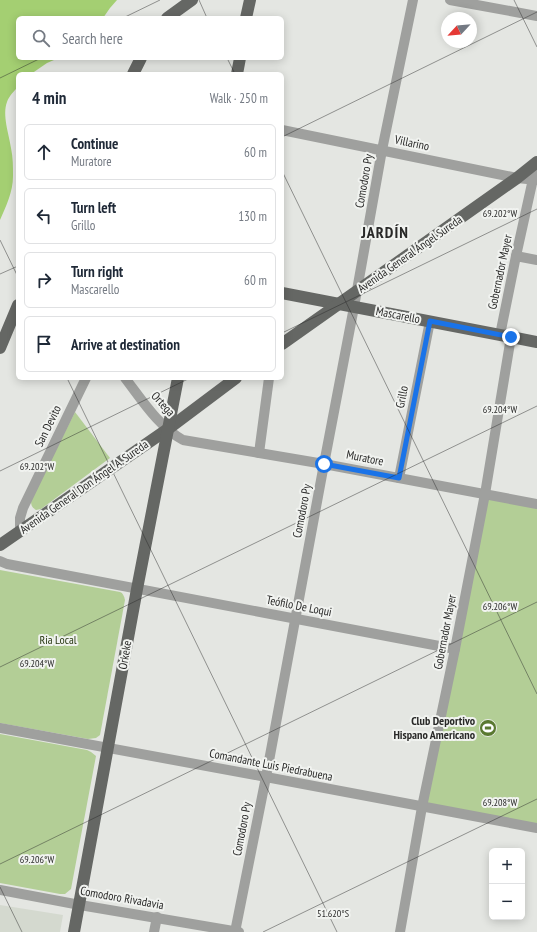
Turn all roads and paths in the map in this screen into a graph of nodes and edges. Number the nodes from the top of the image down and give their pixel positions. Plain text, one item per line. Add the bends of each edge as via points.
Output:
1 (192, 0) edge
2 (413, 0) edge
3 (450, 0) edge
4 (248, 2) edge
5 (170, 16) edge
6 (246, 16) edge
7 (537, 16) edge
8 (140, 60) edge
9 (240, 60) edge
10 (134, 72) edge
11 (237, 72) edge
12 (284, 130) edge
13 (382, 150) junction
14 (537, 162) edge
15 (537, 167) edge
16 (517, 178) junction
17 (535, 179) edge
18 (516, 256) junction
19 (537, 260) edge
20 (357, 291) junction
21 (284, 293) edge
22 (339, 304) junction
23 (354, 307) junction
24 (16, 309) edge
25 (430, 321) junction
26 (505, 336) junction
27 (537, 342) edge
28 (284, 343) edge
29 (0, 348) edge
30 (85, 380) edge
31 (127, 380) edge
32 (178, 380) edge
33 (233, 380) edge
34 (269, 380) edge
35 (168, 429) junction
36 (259, 452) junction
37 (324, 464) junction
38 (399, 478) junction
39 (484, 494) junction
40 (537, 504) edge
41 (20, 530) junction
42 (0, 545) edge
43 (0, 561) edge
44 (137, 589) junction
45 (295, 618) junction
46 (455, 648) junction
47 (0, 728) edge
48 (108, 748) junction
49 (266, 777) junction
50 (422, 807) junction
51 (537, 828) edge
52 (0, 890) edge
53 (80, 905) junction
54 (156, 917) junction
55 (74, 932) edge
56 (154, 932) edge
57 (236, 932) edge
58 (400, 932) edge

1 - 5 main road
2 - 13 street, Comodoro Py
3 - 7 street
4 - 6 main road
8 - 10 main road
9 - 11 main road
12 - 13 street, Villarino
13 - 16 street, Villarino
13 - 20 street, Comodoro Py
14 - 16 main road, Avenida General Ángel Sureda
15 - 17 street, Gobernador Mayer
16 - 17 street, Villarino
16 - 20 main road, Avenida General Ángel Sureda
17 - 18 street, Gobernador Mayer
18 - 19 street
18 - 26 street, Gobernador Mayer
20 - 22 main road, Avenida General Ángel Sureda
20 - 23 street, Comodoro Py
21 - 22 main road, Mascarello
22 - 23 main road, Mascarello
22 - 28 main road, Avenida General Ángel Sureda
23 - 25 main road, Mascarello
23 - 37 street, Comodoro Py
24 - 29 main road
25 - 26 main road, Mascarello
25 - 38 street, Grillo
26 - 27 main road, Mascarello
26 - 39 street, Gobernador Mayer
30 - 41 street, San Devito via 23,508
31 - 35 street, Ortega via 150,411
32 - 35 main road, Orkeke
33 - 35 main road
34 - 36 street
35 - 36 street, Muratore via 183,440
35 - 41 main road, Avenida General Don Ángel A. Sureda
35 - 44 main road, Orkeke
36 - 37 street, Muratore
37 - 38 street, Muratore
37 - 45 street, Comodoro Py
38 - 39 street, Muratore
39 - 40 street, Muratore
39 - 46 street, Gobernador Mayer
41 - 42 main road, Avenida General Don Ángel A. Sureda
43 - 44 street, Teófilo De Loqui
44 - 45 street, Teófilo De Loqui
44 - 48 main road, Orkeke
45 - 46 street, Teófilo De Loqui
45 - 49 street, Comodoro Py
46 - 50 street, Gobernador Mayer
47 - 48 street, Comandante Luis Piedrabuena
48 - 49 street, Comandante Luis Piedrabuena
48 - 53 main road, Orkeke
49 - 50 street, Comandante Luis Piedrabuena
49 - 57 street, Comodoro Py
50 - 51 street, Comandante Luis Piedrabuena
50 - 58 street, Gobernador Mayer
52 - 53 street, Comodoro Rivadavia
53 - 54 street, Comodoro Rivadavia
53 - 55 main road, Orkeke
54 - 56 street
54 - 57 street, Comodoro Rivadavia

